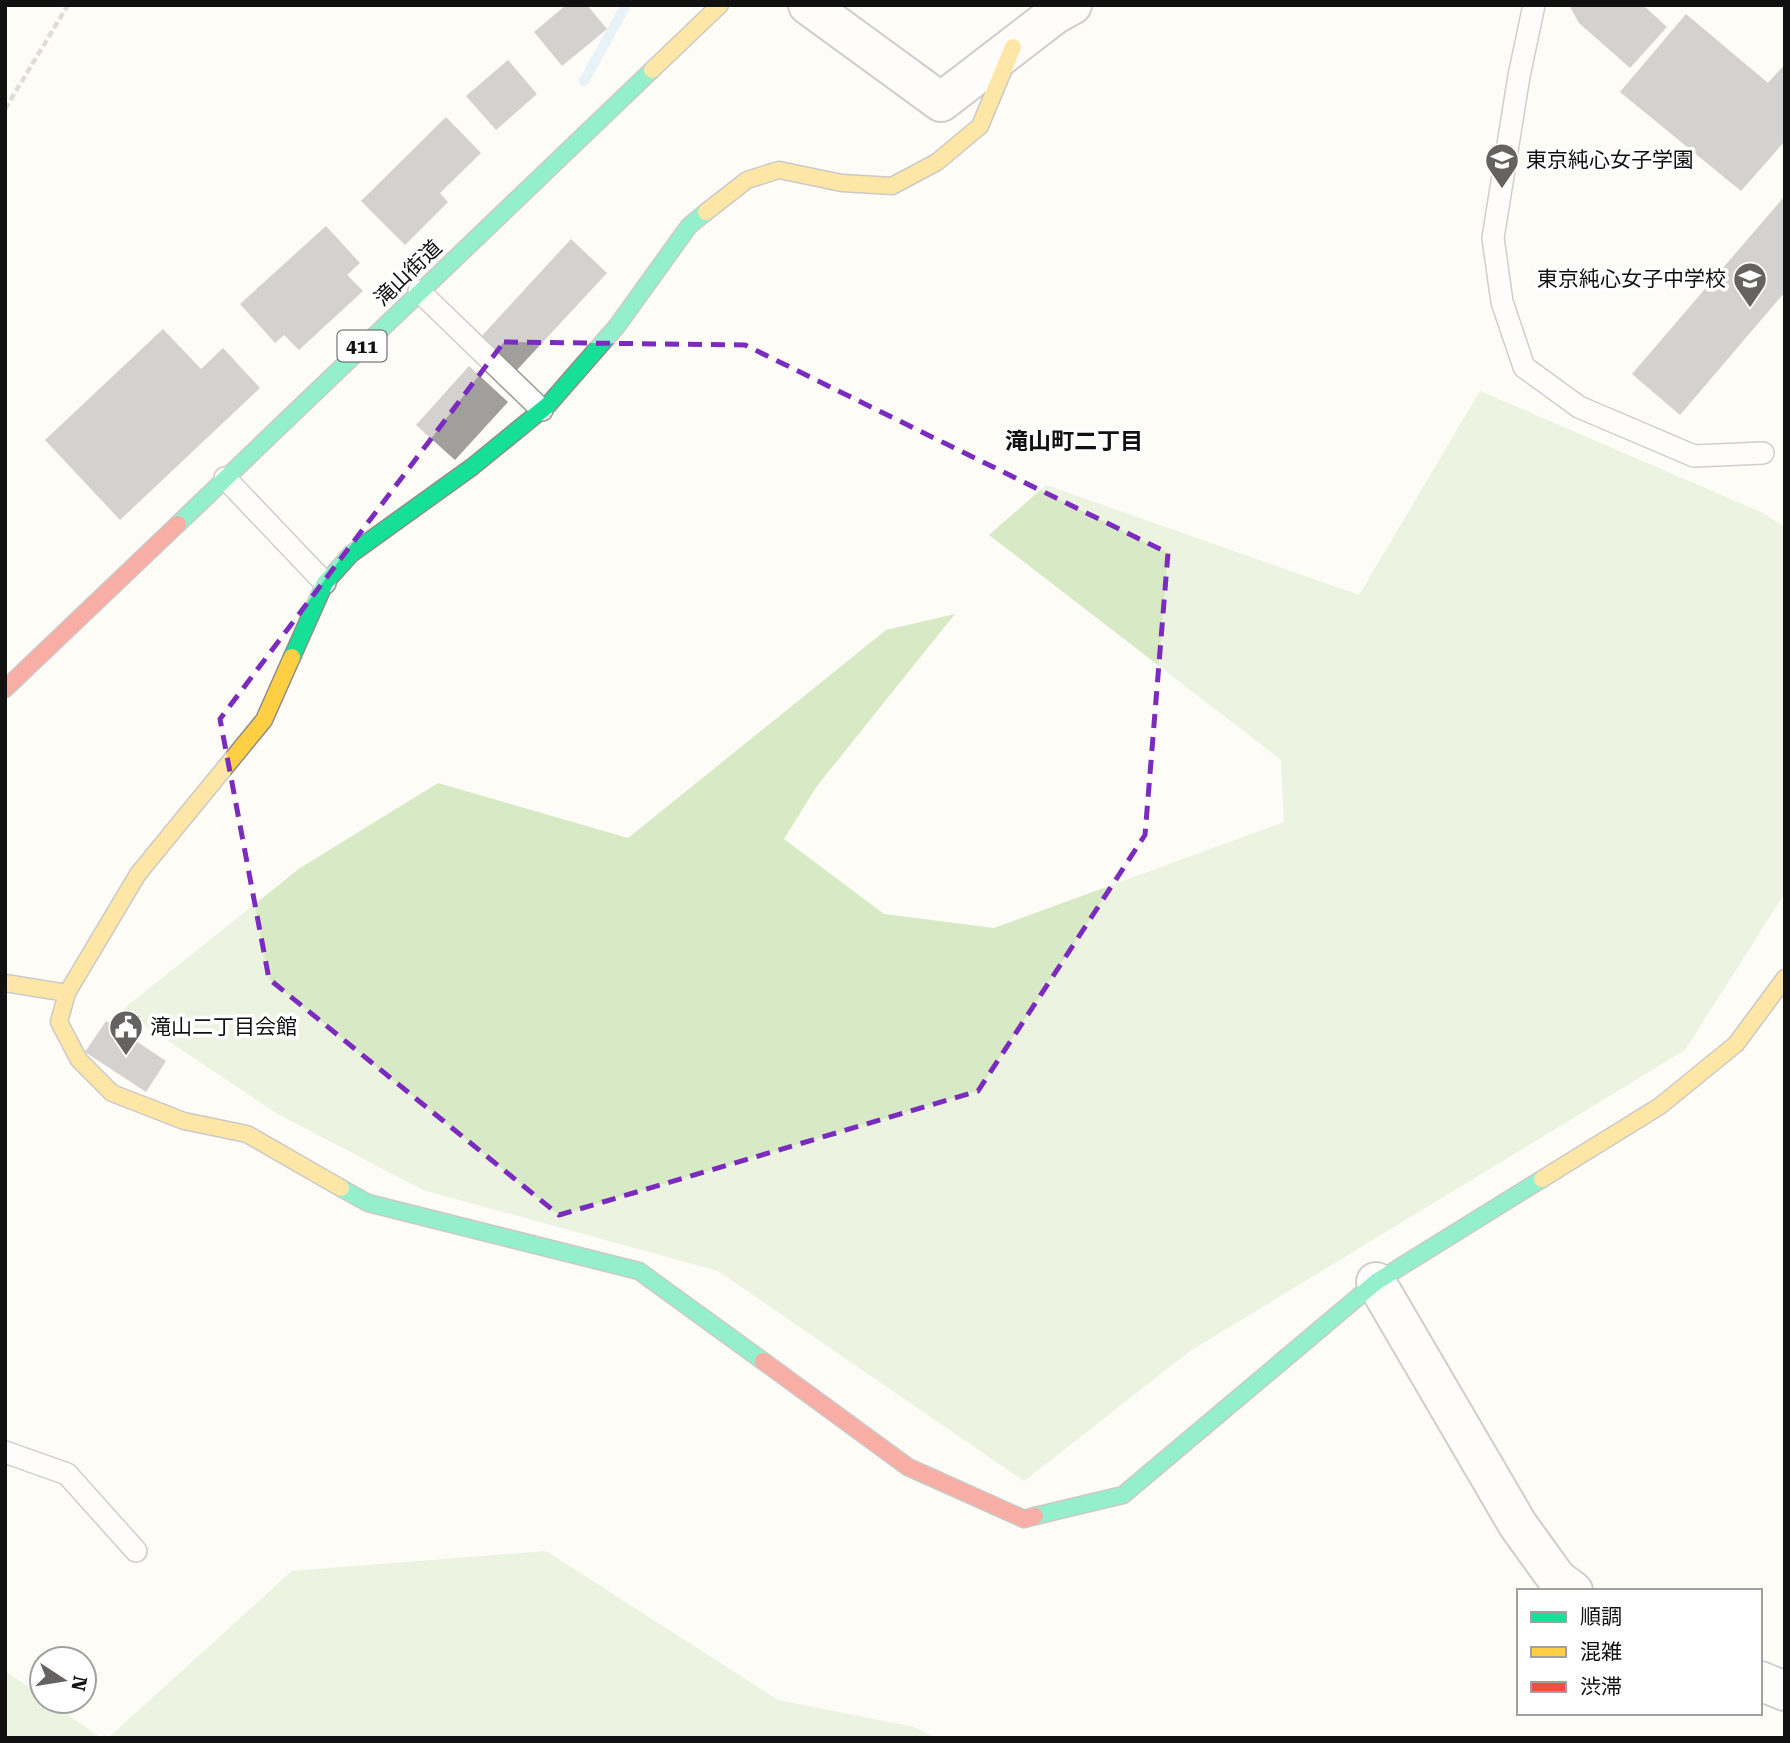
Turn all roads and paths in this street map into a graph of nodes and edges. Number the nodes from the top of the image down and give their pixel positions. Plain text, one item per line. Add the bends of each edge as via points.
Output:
1 (68, 5) edge
2 (720, 5) edge
3 (808, 5) edge
4 (1072, 5) edge
5 (1534, 5) edge
6 (1013, 47) junction
7 (5, 109) edge
8 (419, 291) junction
9 (542, 410) junction
10 (1763, 453) dead end
11 (225, 478) junction
12 (325, 583) junction
13 (5, 689) edge
14 (1785, 978) edge
15 (5, 983) edge
16 (67, 993) junction
17 (1376, 1282) junction
18 (5, 1452) edge
19 (136, 1551) dead end
20 (1570, 1589) edge
21 (1762, 1682) edge
22 (1785, 1691) edge

1 - 7 path
2 - 8 main road, 滝山街道 / 411
3 - 6 street via 941,102
4 - 6 street
5 - 10 lane via 1493,238 1502,302 1524,367 1579,407 1694,456
6 - 9 main road via 980,126 937,162 892,186 842,183 779,170 747,180 688,226 617,326
8 - 9 lane
8 - 11 main road, 滝山街道 / 411
9 - 12 main road via 351,554
11 - 12 lane
11 - 13 main road, 滝山街道 / 411
12 - 16 main road via 264,720 138,874
14 - 17 main road via 1736,1044 1660,1106
15 - 16 main road
16 - 17 main road via 59,1022 79,1060 112,1093 184,1121 247,1134 368,1203 639,1271 908,1466 1024,1519 1123,1495
17 - 20 street via 1518,1525 1557,1579
18 - 19 lane via 67,1474
21 - 22 street

